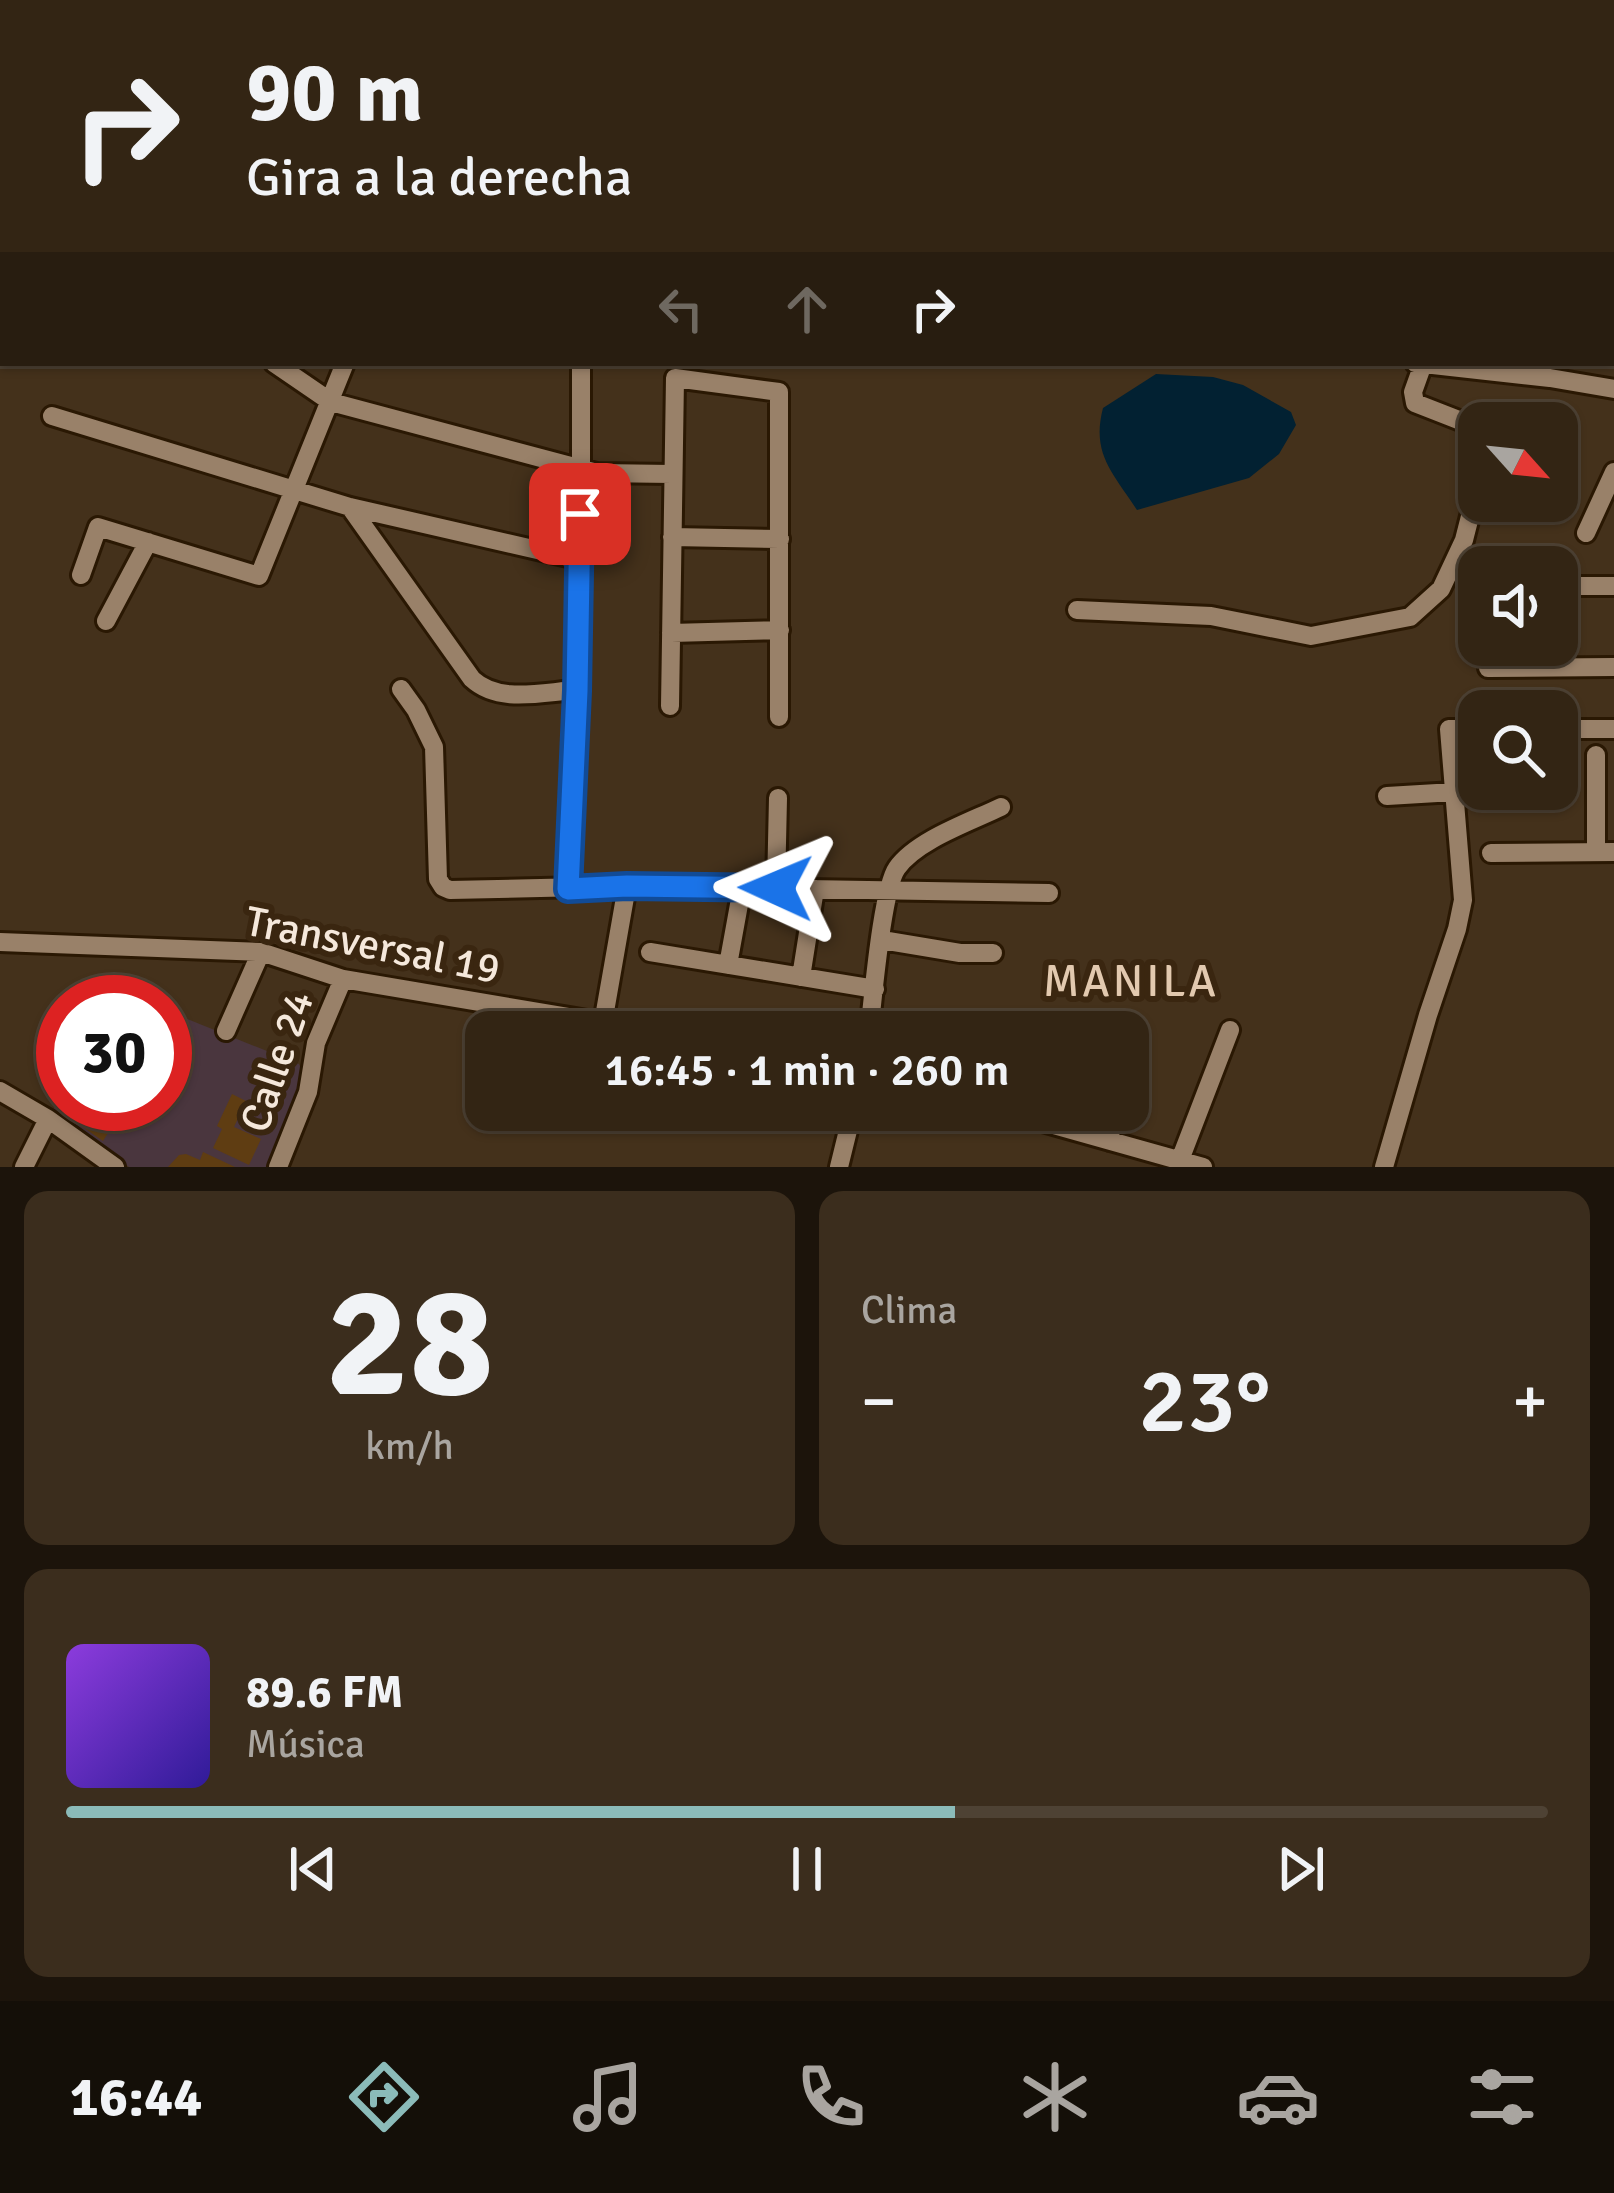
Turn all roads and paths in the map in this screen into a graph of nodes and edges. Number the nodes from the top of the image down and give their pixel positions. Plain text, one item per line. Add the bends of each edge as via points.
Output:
1 (278, 366) edge
2 (344, 366) edge
3 (576, 366) edge
4 (1418, 366) edge
5 (1445, 366) edge
6 (1614, 389) edge
7 (331, 402) junction
8 (52, 416) dead end
9 (1458, 420) edge
10 (580, 467) junction
11 (1614, 472) edge
12 (672, 474) junction
13 (292, 489) junction
14 (350, 507) junction
15 (1469, 522) edge
16 (1586, 533) dead end
17 (672, 537) junction
18 (780, 539) junction
19 (148, 542) junction
20 (580, 560) junction
21 (81, 575) dead end
22 (1578, 586) edge
23 (1614, 586) edge
24 (1077, 610) dead end
25 (106, 621) dead end
26 (780, 630) junction
27 (671, 633) junction
28 (1614, 667) edge
29 (1488, 668) dead end
30 (400, 689) dead end
31 (577, 691) junction
32 (670, 706) dead end
33 (779, 717) dead end
34 (1458, 729) edge
35 (1578, 729) edge
36 (1614, 729) edge
37 (1596, 755) dead end
38 (1454, 793) junction
39 (1387, 796) dead end
40 (778, 799) dead end
41 (1001, 807) dead end
42 (1605, 852) edge
43 (1491, 853) dead end
44 (627, 886) junction
45 (742, 888) junction
46 (776, 888) junction
47 (568, 889) junction
48 (815, 889) junction
49 (889, 890) junction
50 (1049, 893) dead end
51 (882, 940) junction
52 (0, 942) edge
53 (261, 952) junction
54 (650, 952) dead end
55 (993, 953) dead end
56 (728, 965) junction
57 (802, 977) junction
58 (343, 979) junction
59 (875, 989) junction
60 (532, 1011) edge
61 (605, 1011) edge
62 (871, 1011) edge
63 (1230, 1030) dead end
64 (226, 1031) dead end
65 (0, 1091) edge
66 (36, 1112) edge
67 (42, 1131) edge
68 (65, 1131) edge
69 (847, 1131) edge
70 (1077, 1131) edge
71 (1111, 1131) edge
72 (1110, 1141) junction
73 (1180, 1160) junction
74 (23, 1167) edge
75 (115, 1167) edge
76 (278, 1167) edge
77 (838, 1167) edge
78 (1204, 1167) edge
79 (1384, 1167) edge

1 - 7 street
2 - 7 street
3 - 10 street
4 - 9 street via 1415,403
5 - 6 street
7 - 10 street
7 - 13 street
8 - 13 street
10 - 12 street
10 - 20 street
11 - 16 street
12 - 17 street
12 - 18 street via 675,379 779,392
13 - 14 street
13 - 19 street via 259,576
14 - 20 street
14 - 31 street via 483,689
15 - 24 street via 1441,589 1410,617 1310,636 1211,616
17 - 18 street
17 - 27 street
18 - 26 street
19 - 21 street via 98,527
19 - 25 street
20 - 31 street
22 - 23 street
26 - 27 street
26 - 33 street
27 - 32 street
28 - 29 street
30 - 47 street via 434,747 443,886
31 - 47 street
34 - 38 street via 1449,729
35 - 36 street
37 - 42 street
38 - 39 street
38 - 79 street via 1457,929
40 - 46 street
41 - 49 street via 915,851 899,864
42 - 43 street
44 - 45 street
44 - 47 street
44 - 61 street
45 - 46 street
45 - 56 street
46 - 48 street
48 - 49 street
48 - 57 street
49 - 50 street
49 - 51 street
51 - 55 street
51 - 59 street
52 - 53 street, Transversal 19
53 - 58 street, Transversal 19
53 - 64 street
54 - 56 street
56 - 57 street
57 - 59 street
58 - 60 street, Transversal 19
58 - 76 street, Calle 24
59 - 62 street
63 - 73 street
65 - 66 street
67 - 74 street
68 - 75 street
69 - 77 street
70 - 72 street
71 - 72 street
72 - 73 street
73 - 78 street

